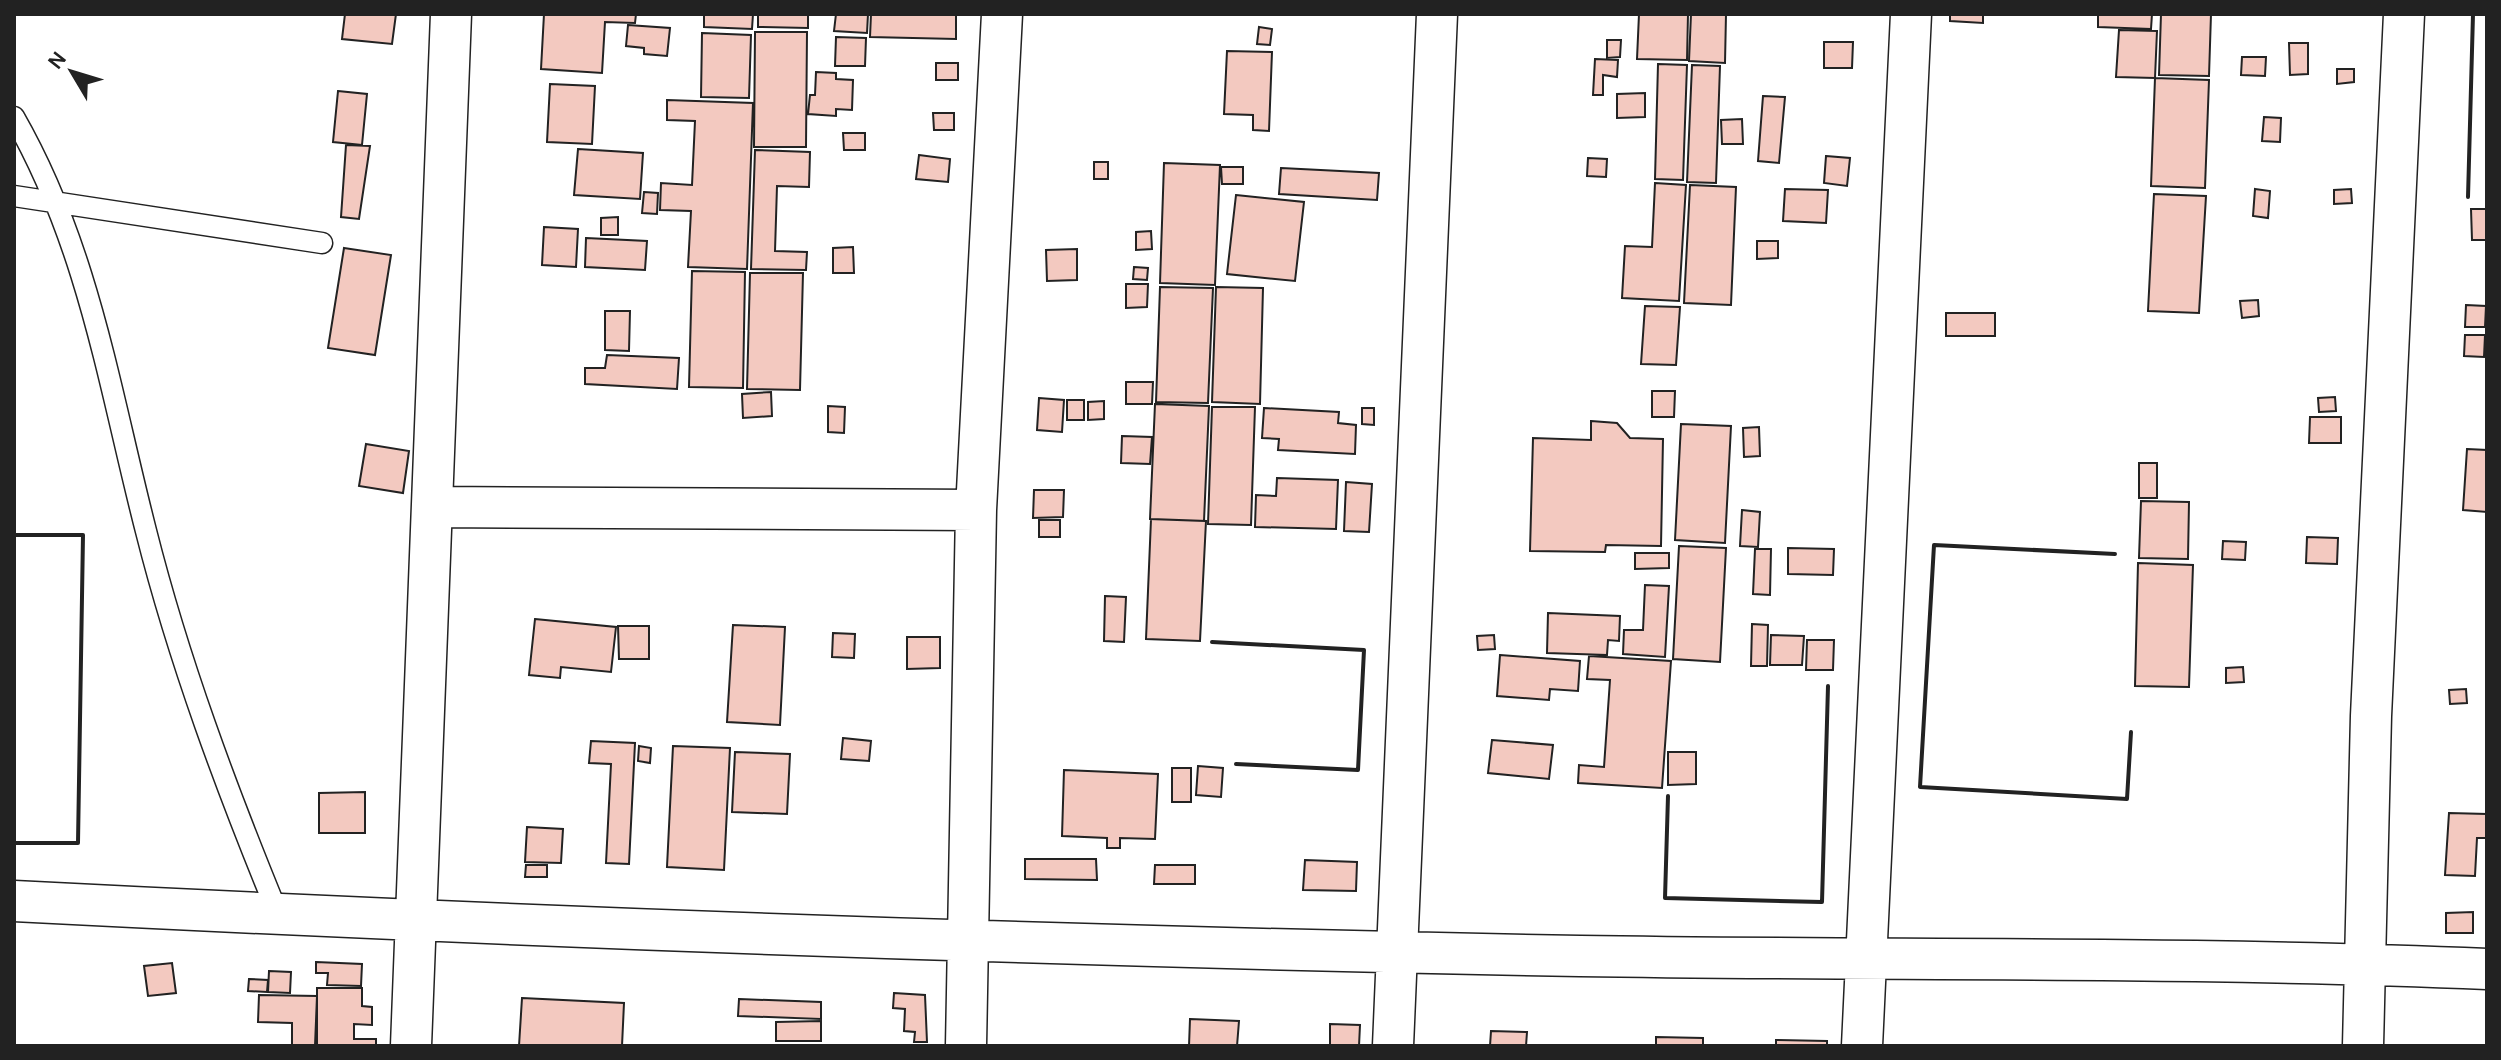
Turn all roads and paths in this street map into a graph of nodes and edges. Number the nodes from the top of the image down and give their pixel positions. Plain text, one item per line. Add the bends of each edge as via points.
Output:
1 (451, 14) edge
2 (1002, 14) edge
3 (1437, 14) edge
4 (1911, 14) edge
5 (2404, 14) edge
6 (14, 117) edge
7 (14, 196) edge
8 (58, 203) junction
9 (322, 243) dead end
10 (434, 507) junction
11 (976, 510) junction
12 (14, 901) edge
13 (278, 914) junction
14 (414, 921) junction
15 (967, 941) junction
16 (1395, 952) junction
17 (1865, 961) junction
18 (2365, 964) junction
19 (2487, 969) edge
20 (411, 1046) edge
21 (966, 1046) edge
22 (1393, 1046) edge
23 (1862, 1046) edge
24 (2363, 1046) edge

1 - 10 street
2 - 11 street
3 - 16 street
4 - 17 street
5 - 18 street via 2371,716
6 - 8 lane
7 - 8 lane
8 - 9 lane
8 - 13 lane via 88,288 176,633
10 - 11 street
10 - 14 street
11 - 15 street
12 - 13 street
13 - 14 street
14 - 15 street
14 - 20 street
15 - 16 street
15 - 21 street
16 - 17 street
16 - 22 street
17 - 18 street
17 - 23 street
18 - 19 street
18 - 24 street

